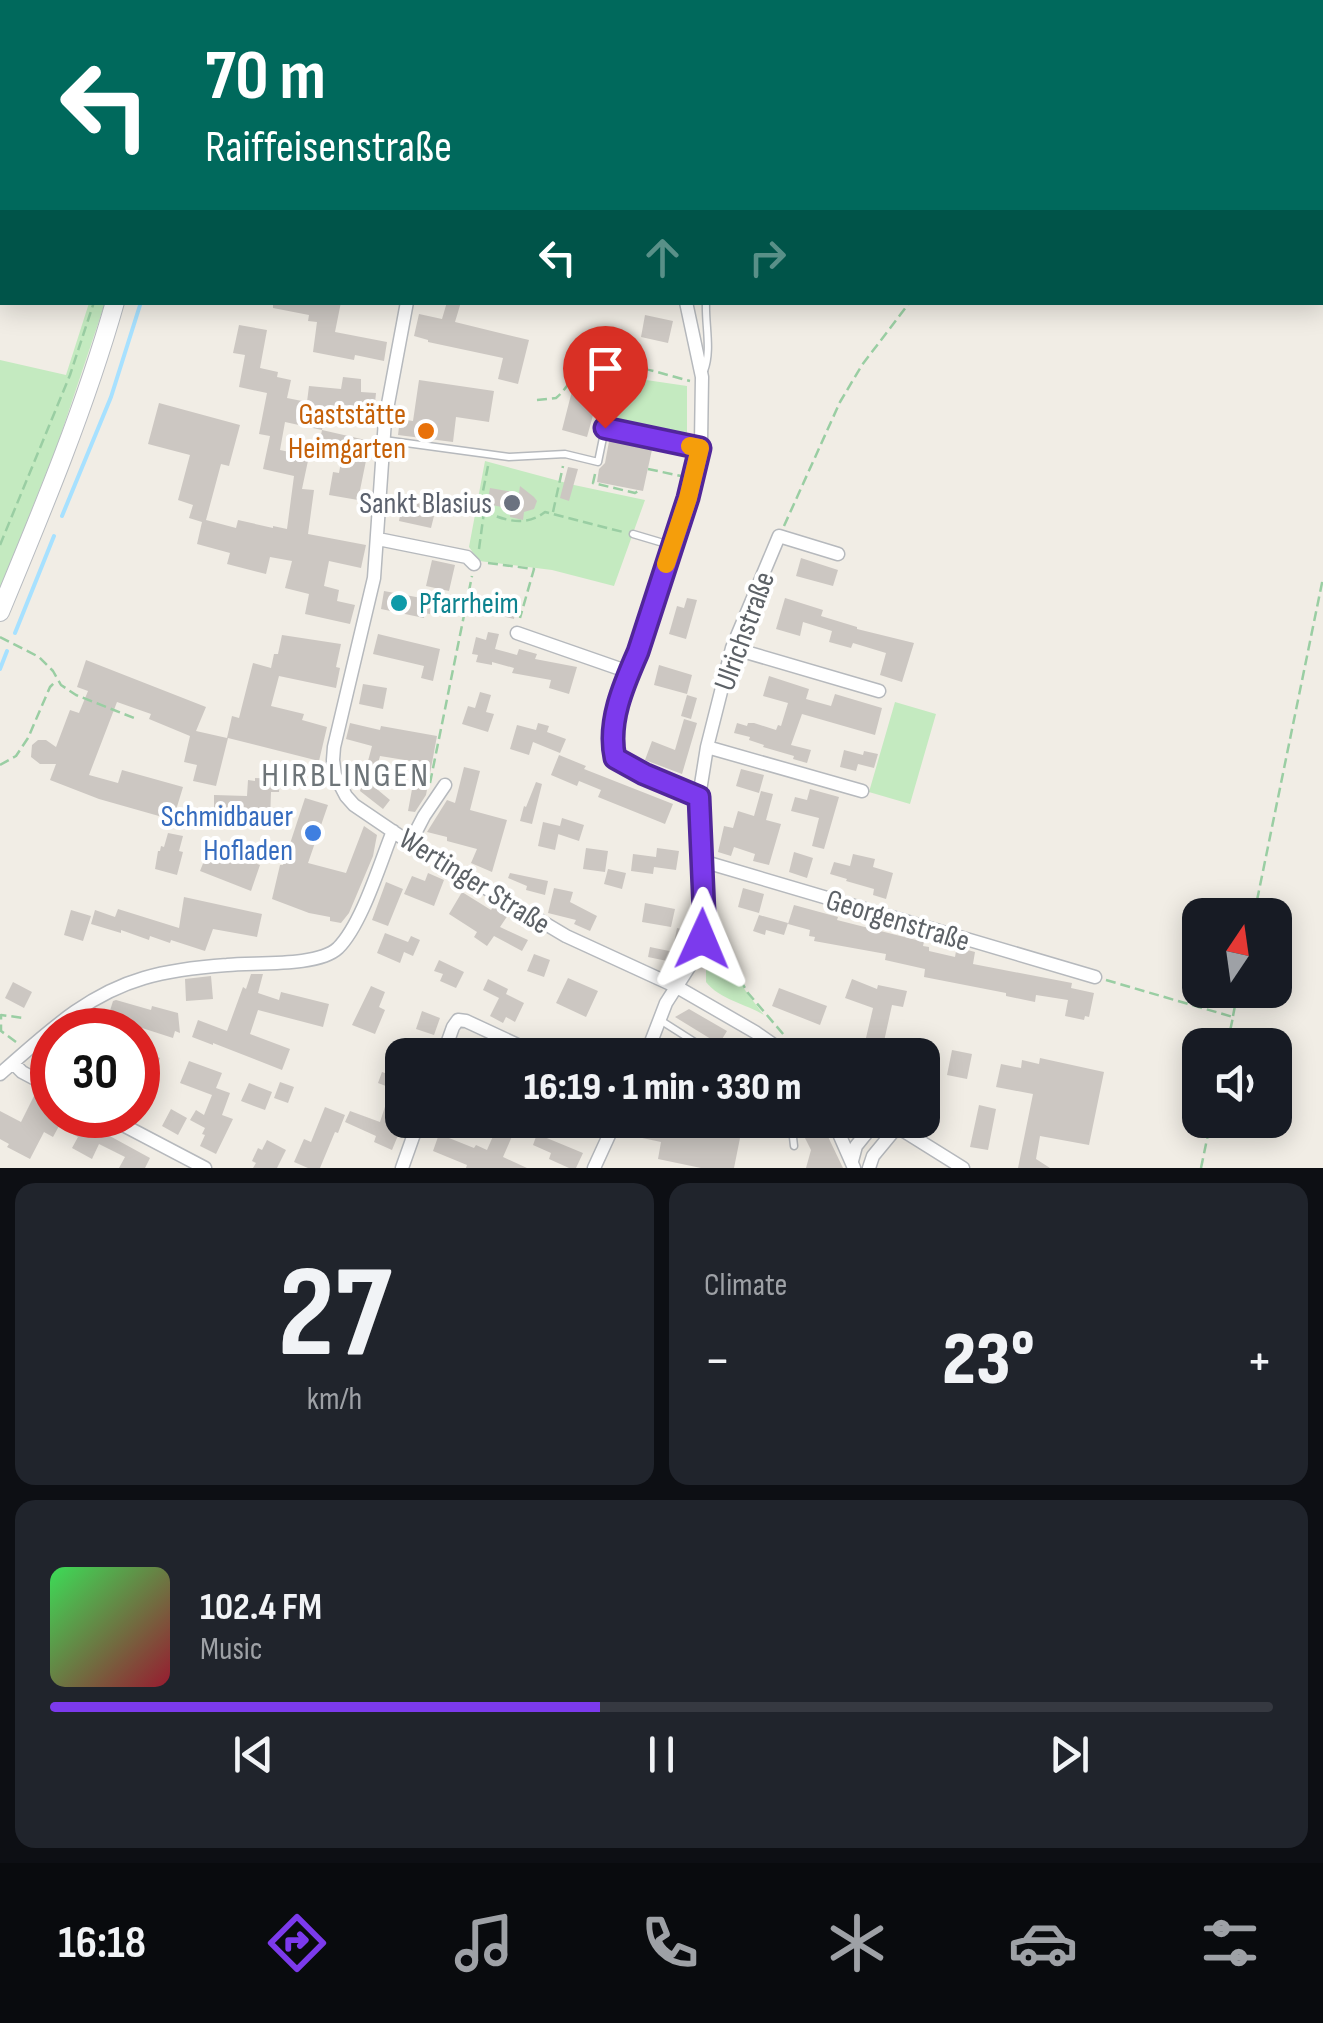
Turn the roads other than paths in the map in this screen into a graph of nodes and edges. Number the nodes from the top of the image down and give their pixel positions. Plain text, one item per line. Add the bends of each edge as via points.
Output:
1 (114, 305) edge
2 (406, 305) edge
3 (687, 305) edge
4 (706, 305) edge
5 (702, 380) junction
6 (383, 440) junction
7 (700, 448) junction
8 (632, 534) road end
9 (378, 540) junction
10 (672, 546) junction
11 (838, 554) dead end
12 (471, 561) road end
13 (0, 612) edge
14 (516, 633) road end
15 (732, 648) junction
16 (629, 672) junction
17 (879, 691) dead end
18 (707, 748) junction
19 (445, 785) dead end
20 (862, 792) dead end
21 (699, 797) junction
22 (393, 831) junction
23 (410, 843) junction
24 (702, 860) junction
25 (1095, 976) road end
26 (677, 987) junction
27 (659, 1020) junction
28 (449, 1038) edge
29 (504, 1038) edge
30 (652, 1038) edge
31 (688, 1038) edge
32 (764, 1038) edge
33 (13, 1063) junction
34 (0, 1074) edge
35 (30, 1076) edge
36 (148, 1138) edge
37 (413, 1138) edge
38 (608, 1138) edge
39 (793, 1138) edge
40 (841, 1138) edge
41 (862, 1138) edge
42 (883, 1138) edge
43 (914, 1138) edge
44 (794, 1146) dead end
45 (853, 1164) edge
46 (959, 1167) edge
47 (205, 1168) edge
48 (402, 1168) edge
49 (594, 1168) edge
50 (869, 1168) edge

1 - 13 main road
2 - 6 street, Wertinger Straße
3 - 5 street
4 - 5 lane via 709,358
5 - 7 street
6 - 7 lane via 598,462 605,428
6 - 9 street, Wertinger Straße
7 - 10 street
8 - 10 lane
9 - 12 street
9 - 22 street, Wertinger Straße via 333,760 346,796
10 - 16 street
11 - 15 street, Ulrichstraße via 779,536
14 - 16 street
15 - 17 street
15 - 18 street, Ulrichstraße
16 - 21 street via 614,719 615,758
18 - 20 street
18 - 21 street, Ulrichstraße
19 - 23 street
21 - 24 street, Ulrichstraße
22 - 23 street, Wertinger Straße
22 - 33 street via 338,949 301,960 179,970 116,987 60,1021
23 - 26 street, Wertinger Straße via 566,936
24 - 25 street, Georgenstraße
24 - 26 street, Ulrichstraße via 700,950
26 - 27 street, Ulrichstraße
26 - 32 street, Wertinger Straße
27 - 30 street, Ulrichstraße
27 - 31 lane
28 - 29 street via 458,1020
33 - 34 street
33 - 35 street
36 - 47 street
37 - 48 street
38 - 49 street
39 - 44 lane
40 - 45 street
41 - 45 street
42 - 50 street
43 - 46 street

